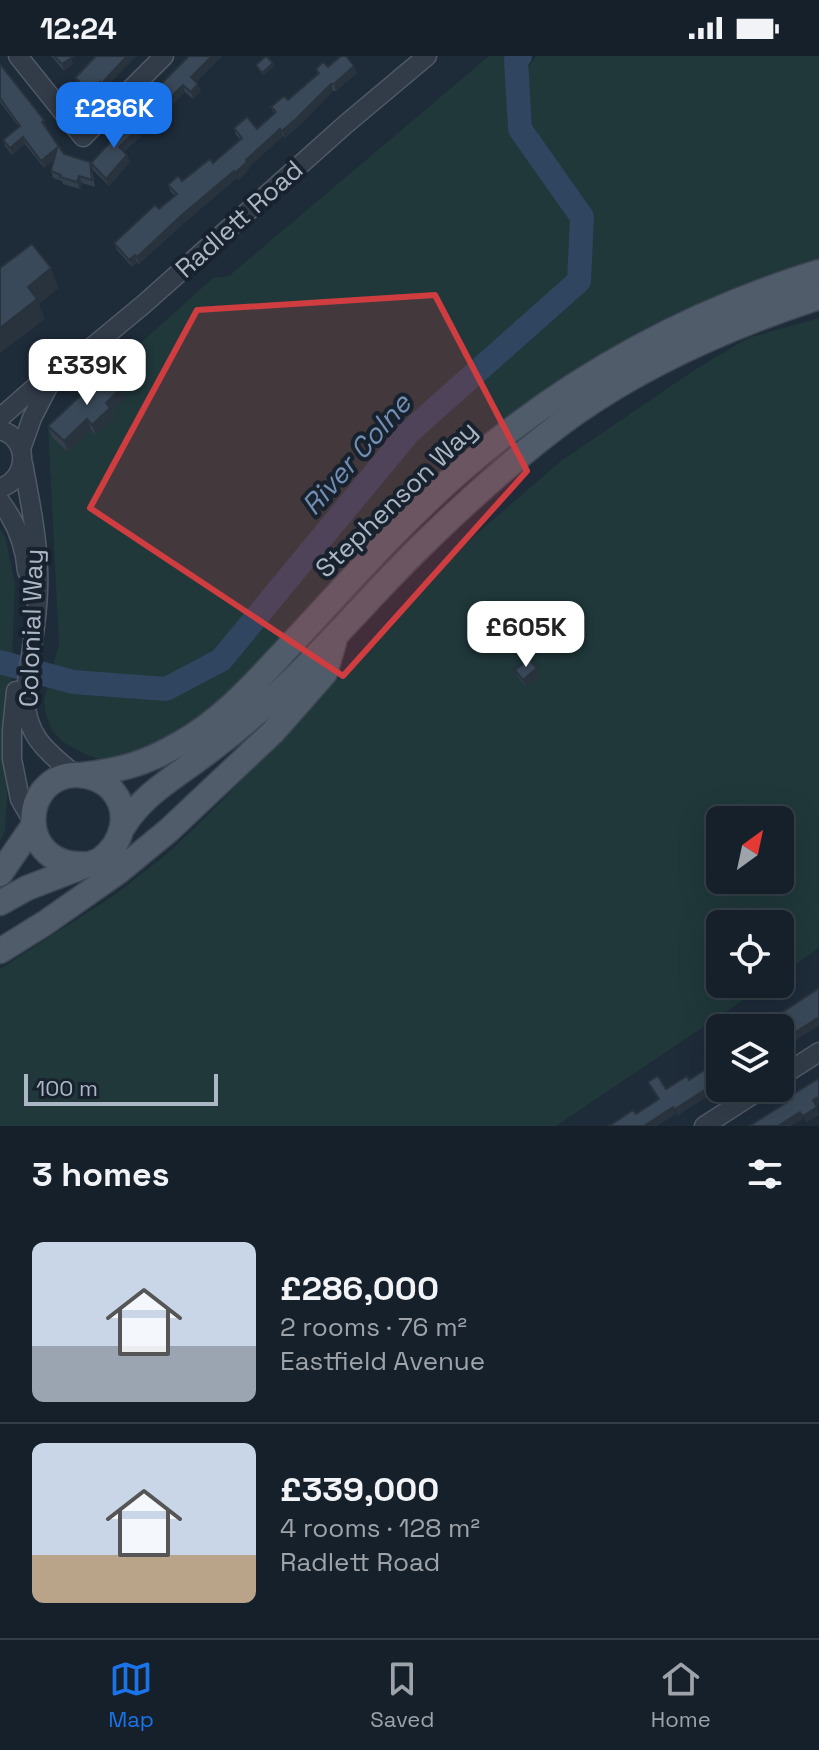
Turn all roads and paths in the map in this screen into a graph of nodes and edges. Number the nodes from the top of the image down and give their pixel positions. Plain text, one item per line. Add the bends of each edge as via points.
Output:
1 (18, 56) edge
2 (164, 56) edge
3 (427, 56) edge
4 (819, 272) edge
5 (819, 297) edge
6 (51, 381) junction
7 (0, 418) edge
8 (0, 430) edge
9 (22, 456) junction
10 (0, 488) edge
11 (0, 501) edge
12 (29, 628) junction
13 (336, 636) junction
14 (20, 697) junction
15 (79, 775) junction
16 (33, 823) junction
17 (123, 827) junction
18 (89, 864) junction
19 (0, 874) edge
20 (0, 903) edge
21 (0, 951) edge
22 (819, 1052) edge
23 (794, 1068) edge
24 (741, 1102) edge
25 (704, 1126) edge

1 - 2 street via 83,137
3 - 6 street, Radlett Road
4 - 15 main road, Stephenson Way via 701,316 558,396 442,487 255,683 207,725 128,768
5 - 13 main road, Stephenson Way via 704,341 573,415 461,508
6 - 7 street, Radlett Road via 35,387
6 - 9 street, Radlett Road via 32,418
8 - 9 street via 16,439
9 - 10 street via 14,480
9 - 12 street, Colonial Way via 38,568 37,602
11 - 12 street, Colonial Way via 26,556
12 - 14 street, Colonial Way
13 - 17 main road, Stephenson Way via 231,735 152,794
13 - 21 main road, Stephenson Way via 325,673 273,732 169,830 118,872
14 - 15 street, Colonial Way via 37,741
14 - 16 street, Colonial Way via 12,759 20,799
15 - 16 main road via 50,784 34,808
15 - 17 main road via 112,790
16 - 18 main road via 40,846 50,856
16 - 19 main road
17 - 18 main road via 110,852
18 - 20 main road
22 - 23 street
24 - 25 street

